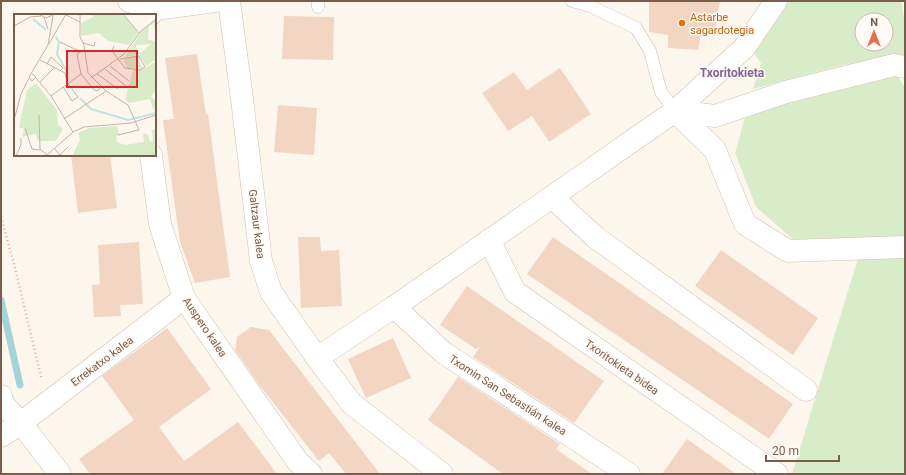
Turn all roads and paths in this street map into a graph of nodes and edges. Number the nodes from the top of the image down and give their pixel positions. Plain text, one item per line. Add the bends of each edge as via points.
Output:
1 (129, 1) edge
2 (215, 1) edge
3 (229, 1) edge
4 (572, 1) edge
5 (776, 1) edge
6 (591, 3) edge
7 (153, 12) edge
8 (905, 67) edge
9 (675, 111) junction
10 (151, 156) edge
11 (552, 197) junction
12 (1, 217) edge
13 (489, 240) junction
14 (905, 247) edge
15 (184, 298) junction
16 (394, 307) junction
17 (318, 358) junction
18 (806, 390) dead end
19 (1, 396) edge
20 (47, 403) junction
21 (20, 423) junction
22 (1, 436) edge
23 (440, 473) edge
24 (60, 474) edge
25 (311, 474) edge
26 (630, 474) edge
27 (777, 474) edge

1 - 7 street
2 - 7 street
3 - 17 street, Galtzaur kalea via 261,262 272,292
4 - 6 lane
5 - 9 street via 744,48
6 - 9 lane via 636,28 650,51 661,92
8 - 9 street via 894,65 801,88 715,116
9 - 11 street
9 - 14 street via 714,150 745,224 788,251
10 - 15 street, Auspero kalea via 160,224
11 - 13 street
11 - 18 street via 595,238
12 - 20 path via 16,268
13 - 16 street
13 - 27 street, Txoritokieta bidea via 515,292
15 - 20 street, Errekatxo kalea
15 - 25 street, Auspero kalea via 298,462
16 - 17 street
16 - 26 street, Txomin San Sebastián kalea via 444,353
17 - 23 street, Galtzaur kalea via 352,404
19 - 21 street via 3,404
20 - 21 street, Errekatxo kalea
21 - 22 street, Errekatxo kalea
21 - 24 street

